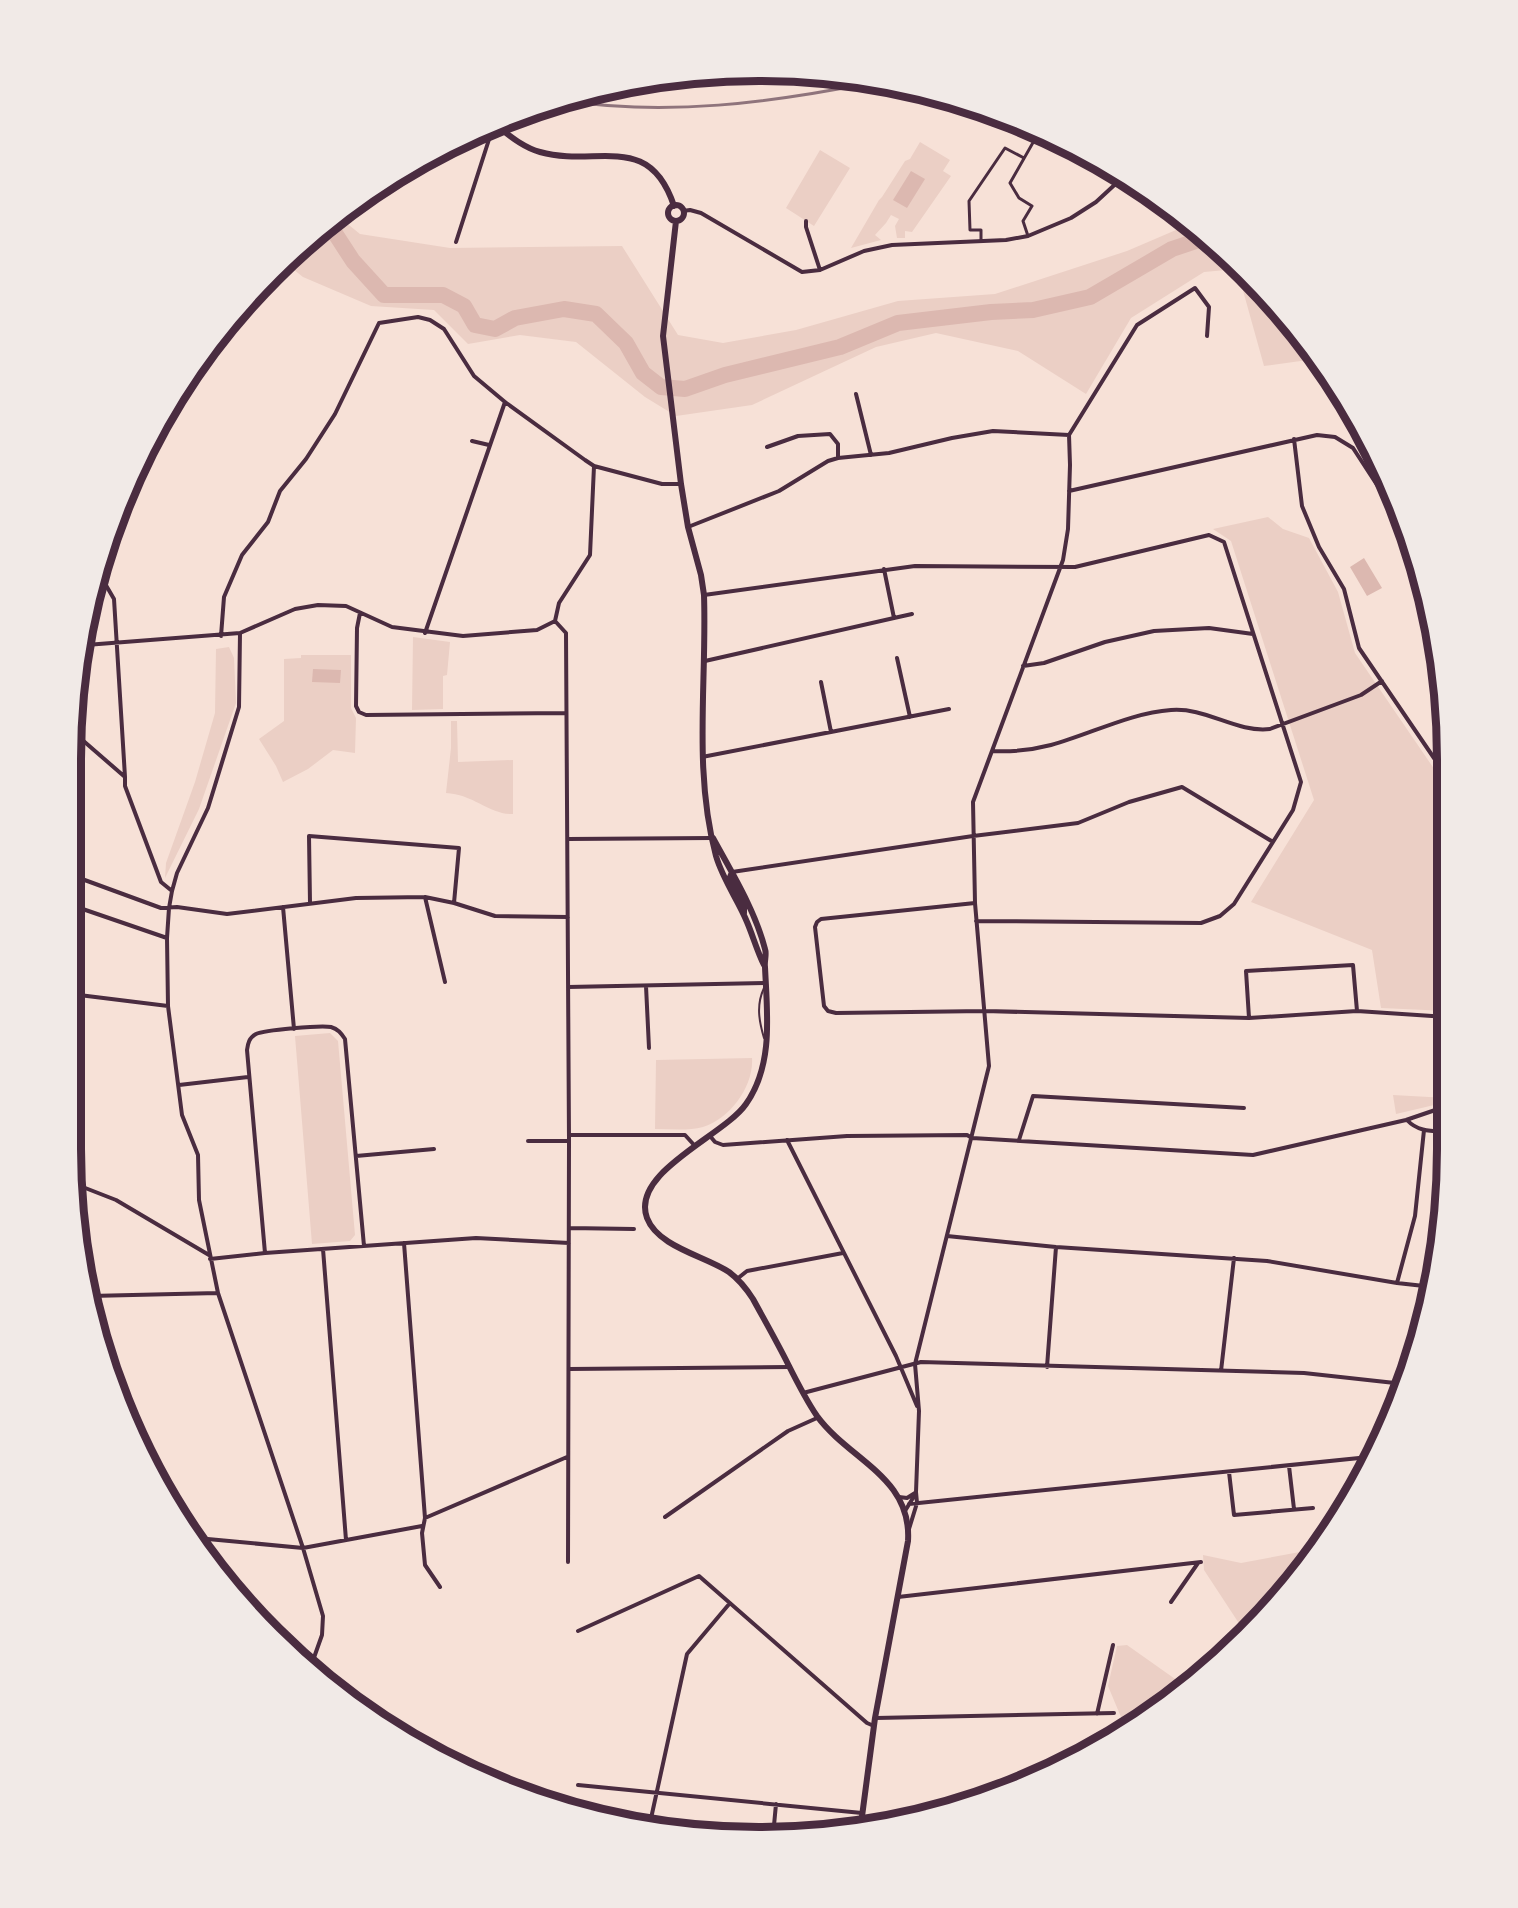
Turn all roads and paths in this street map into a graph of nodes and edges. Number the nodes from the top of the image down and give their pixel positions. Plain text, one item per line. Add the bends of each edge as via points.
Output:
1 (504, 132) edge
2 (491, 137) edge
3 (1034, 140) edge
4 (1023, 158) junction
5 (1116, 183) edge
6 (674, 206) junction
7 (683, 212) junction
8 (676, 221) junction
9 (806, 221) dead end
10 (1028, 236) junction
11 (456, 242) dead end
12 (981, 242) junction
13 (820, 270) junction
14 (1207, 336) dead end
15 (856, 394) dead end
16 (505, 402) junction
17 (1069, 435) junction
18 (1294, 439) junction
19 (472, 441) dead end
20 (489, 445) junction
21 (767, 447) dead end
22 (870, 455) junction
23 (838, 458) junction
24 (594, 466) junction
25 (681, 484) junction
26 (1069, 491) junction
27 (1381, 491) edge
28 (688, 526) junction
29 (1059, 568) junction
30 (884, 569) junction
31 (104, 583) edge
32 (704, 595) junction
33 (361, 612) junction
34 (912, 614) dead end
35 (894, 618) junction
36 (555, 621) junction
37 (240, 633) junction
38 (425, 633) junction
39 (1253, 634) junction
40 (221, 636) junction
41 (117, 642) junction
42 (91, 644) edge
43 (897, 658) dead end
44 (704, 661) junction
45 (1023, 666) junction
46 (1382, 681) junction
47 (820, 682) dead end
48 (949, 709) dead end
49 (566, 712) junction
50 (910, 717) junction
51 (1283, 724) junction
52 (831, 732) junction
53 (81, 739) edge
54 (992, 751) junction
55 (701, 757) junction
56 (1436, 761) edge
57 (125, 777) junction
58 (973, 836) junction
59 (568, 838) junction
60 (713, 838) junction
61 (1273, 842) junction
62 (716, 855) junction
63 (732, 872) junction
64 (81, 879) edge
65 (172, 891) junction
66 (425, 897) junction
67 (310, 903) junction
68 (454, 903) junction
69 (975, 903) junction
70 (283, 907) junction
71 (81, 908) edge
72 (169, 908) junction
73 (568, 917) junction
74 (746, 919) junction
75 (976, 921) junction
76 (167, 938) junction
77 (766, 952) junction
78 (765, 965) junction
79 (445, 982) dead end
80 (767, 983) junction
81 (646, 986) junction
82 (568, 987) junction
83 (81, 995) edge
84 (168, 1006) junction
85 (985, 1011) junction
86 (1357, 1011) junction
87 (1437, 1016) edge
88 (1249, 1018) junction
89 (294, 1029) junction
90 (649, 1048) dead end
91 (249, 1077) junction
92 (178, 1085) junction
93 (1244, 1108) dead end
94 (1437, 1109) edge
95 (1406, 1120) junction
96 (1424, 1130) junction
97 (1437, 1131) edge
98 (569, 1135) junction
99 (710, 1136) junction
100 (972, 1138) junction
101 (787, 1140) junction
102 (1019, 1140) junction
103 (528, 1141) dead end
104 (569, 1142) junction
105 (696, 1147) junction
106 (434, 1149) dead end
107 (356, 1156) junction
108 (82, 1187) edge
109 (569, 1228) junction
110 (634, 1229) dead end
111 (947, 1236) junction
112 (404, 1243) junction
113 (569, 1243) junction
114 (364, 1246) junction
115 (1056, 1247) junction
116 (323, 1249) junction
117 (265, 1253) junction
118 (843, 1253) junction
119 (210, 1257) junction
120 (1234, 1258) junction
121 (737, 1279) junction
122 (1397, 1283) junction
123 (1423, 1286) edge
124 (218, 1293) junction
125 (97, 1296) edge
126 (915, 1364) junction
127 (790, 1367) junction
128 (1047, 1367) junction
129 (901, 1368) junction
130 (568, 1369) junction
131 (1221, 1371) junction
132 (1395, 1383) edge
133 (803, 1393) junction
134 (919, 1411) junction
135 (818, 1417) junction
136 (567, 1457) junction
137 (1362, 1459) edge
138 (1289, 1466) junction
139 (1229, 1472) junction
140 (916, 1492) junction
141 (899, 1497) junction
142 (917, 1503) junction
143 (909, 1504) junction
144 (1313, 1508) dead end
145 (1294, 1509) junction
146 (905, 1510) junction
147 (665, 1517) dead end
148 (425, 1518) junction
149 (422, 1526) junction
150 (909, 1530) junction
151 (204, 1539) edge
152 (346, 1540) junction
153 (303, 1548) junction
154 (568, 1562) dead end
155 (440, 1587) dead end
156 (898, 1597) junction
157 (1171, 1602) dead end
158 (730, 1603) junction
159 (578, 1631) dead end
160 (1113, 1645) dead end
161 (314, 1660) edge
162 (1114, 1713) dead end
163 (1097, 1714) junction
164 (875, 1718) junction
165 (874, 1726) junction
166 (578, 1785) dead end
167 (656, 1792) junction
168 (776, 1804) junction
169 (862, 1813) junction
170 (651, 1818) edge
171 (861, 1819) edge
172 (774, 1827) edge

1 - 6 main road via 538,152 638,160 662,179
2 - 11 street
3 - 4 street
4 - 10 street via 1010,183 1019,198 1032,206 1023,221
4 - 12 street via 1005,148 969,201 970,230 981,230
5 - 10 street via 1071,218
6 - 7 main road via 681,207
6 - 8 main road via 668,213
7 - 8 main road
7 - 13 street via 701,213 802,272
8 - 25 main road via 663,336
9 - 13 street
10 - 12 street
12 - 13 street via 892,245 864,251
14 - 17 street via 1209,307 1195,288 1137,325
15 - 22 street
16 - 20 street
16 - 24 street
16 - 40 street via 474,376 444,329 430,320 418,317 379,323 335,414 280,491 268,522 242,555 224,597
17 - 22 street via 993,431
17 - 26 street
18 - 26 street
18 - 27 street via 1335,437 1353,448
18 - 46 street via 1302,506 1319,547 1344,589 1359,648
19 - 20 street
20 - 38 street
21 - 23 street via 798,436 830,434 838,444
22 - 23 street
23 - 28 street via 779,491
24 - 25 street via 662,484
24 - 36 street via 590,555 559,603
25 - 28 main road
26 - 29 street via 1068,529
28 - 32 main road
29 - 30 street
29 - 39 street via 1209,535 1224,542
29 - 45 street
30 - 32 street
30 - 35 street
31 - 41 street via 114,599
32 - 44 main road
33 - 37 street via 346,606 318,605 295,609
33 - 38 street via 392,627
33 - 49 street via 357,628 359,712
34 - 35 street
35 - 44 street
36 - 38 street via 537,630 463,636
36 - 49 street via 566,633
37 - 40 street
37 - 65 street via 239,707 208,808
39 - 45 street via 1209,628 1154,631
39 - 51 street
40 - 41 street
41 - 42 street
41 - 57 street
43 - 50 street
44 - 55 main road
45 - 54 street
46 - 51 street via 1361,695
46 - 56 street
47 - 52 street
48 - 50 street
49 - 59 street
50 - 52 street
51 - 54 street via 1255,731 1201,712 1173,710 1143,715 1050,746
51 - 61 street via 1301,782 1293,810
52 - 55 street
53 - 57 street
54 - 58 street via 973,802
55 - 60 main road
57 - 65 street via 124,786 151,859 161,882
58 - 61 street via 1078,823 1129,802 1182,787
58 - 63 street
58 - 69 street
59 - 60 street
59 - 73 street
60 - 62 main road
60 - 63 main road
61 - 75 street via 1234,904 1220,916 1201,923
62 - 63 main road
62 - 74 main road
63 - 74 main road via 730,877
63 - 77 main road
64 - 72 street via 161,909
65 - 72 street
66 - 67 street
66 - 68 street
66 - 79 street
67 - 68 street via 309,836 459,848
67 - 70 street
68 - 73 street via 495,916
69 - 75 street
69 - 85 street via 821,919 815,927 828,1011
70 - 72 street via 227,914
70 - 89 street
71 - 76 street
72 - 76 street
73 - 82 street
74 - 77 main road
74 - 78 main road
75 - 85 street
76 - 84 street
77 - 78 main road
78 - 80 main road
80 - 81 street
80 - 99 main road via 766,1045 756,1086 746,1105
81 - 82 street
81 - 90 street
82 - 98 street
83 - 84 street
84 - 92 street
85 - 88 street
85 - 100 street via 989,1066
86 - 87 street
86 - 88 street
86 - 88 street via 1353,965 1246,972
89 - 91 street via 257,1033 249,1040
89 - 107 street via 330,1027 339,1030 345,1039
91 - 92 street
91 - 117 street
92 - 119 street via 182,1115 198,1155 199,1200
93 - 102 street via 1033,1096
94 - 95 street
95 - 96 street
95 - 102 street via 1253,1155
96 - 97 street
96 - 122 street via 1415,1216
98 - 104 street
98 - 105 street via 685,1135
99 - 101 street via 723,1145
99 - 105 main road
100 - 101 street via 847,1136
100 - 102 street
100 - 111 street
101 - 118 street
103 - 104 street
104 - 109 street
105 - 121 main road via 652,1183 645,1201 647,1219 662,1238
106 - 107 street
107 - 114 street
108 - 119 street via 116,1200
109 - 110 street
109 - 113 street
111 - 115 street
111 - 126 street
112 - 113 street via 476,1238
112 - 114 street
112 - 148 street
113 - 130 street
114 - 116 street
115 - 120 street
115 - 128 street
116 - 117 street
116 - 152 street
117 - 119 street
118 - 121 street via 747,1271
118 - 129 street
119 - 124 street
120 - 122 street
120 - 131 street
121 - 127 main road via 753,1299
122 - 123 street
124 - 125 street
124 - 153 street
126 - 128 street
126 - 129 street
126 - 134 street
127 - 130 street
127 - 133 main road
128 - 131 street
129 - 133 street
129 - 134 street
130 - 136 street
131 - 132 street via 1304,1373
133 - 135 main road
134 - 140 street
135 - 141 main road
135 - 147 street via 788,1431
136 - 148 street
136 - 154 street
137 - 138 street
138 - 139 street
138 - 145 street
139 - 142 street
139 - 145 street via 1234,1515
140 - 141 street via 907,1498
140 - 142 street
140 - 143 street
141 - 146 main road
142 - 143 street
142 - 150 street
143 - 146 street
144 - 145 street
146 - 150 main road
148 - 149 street
149 - 152 street
149 - 155 street via 425,1565
150 - 156 main road
151 - 153 street
152 - 153 street
153 - 161 street via 323,1616
156 - 157 street via 1199,1562
156 - 164 main road
158 - 159 street via 699,1576
158 - 165 street
158 - 167 street via 687,1654
160 - 163 street
162 - 163 street
163 - 164 street
164 - 165 main road
165 - 169 main road
166 - 167 street
167 - 168 street
167 - 170 street
168 - 169 street
168 - 172 street
169 - 171 main road

